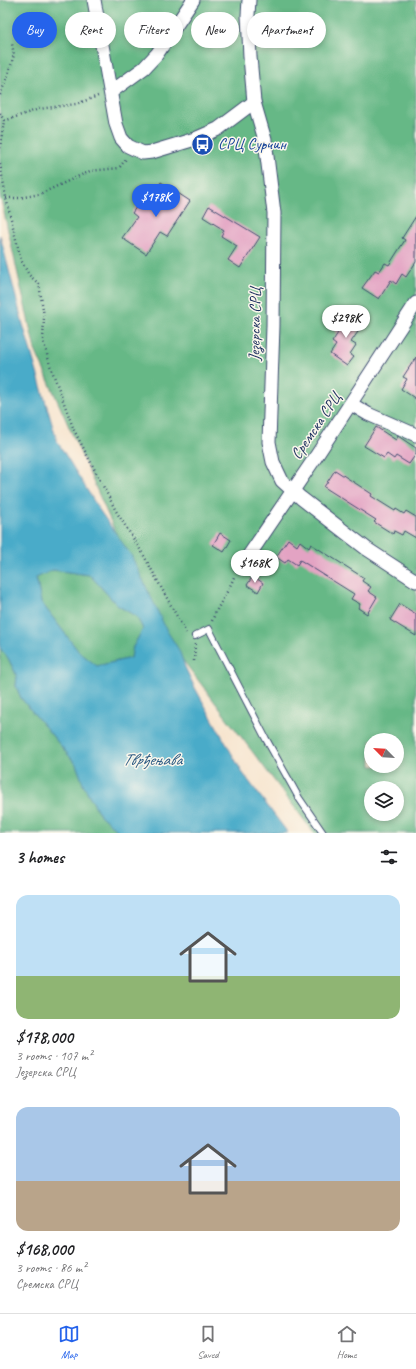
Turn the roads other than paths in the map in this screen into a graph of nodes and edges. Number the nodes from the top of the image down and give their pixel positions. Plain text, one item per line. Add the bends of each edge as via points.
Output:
1 (94, 0) edge
2 (193, 0) edge
3 (249, 0) edge
4 (110, 92) junction
5 (254, 102) junction
6 (416, 303) edge
7 (351, 404) junction
8 (416, 435) edge
9 (293, 491) junction
10 (241, 566) road end
11 (416, 581) edge
12 (195, 636) road end
13 (323, 833) edge

1 - 4 street
2 - 4 street via 157,54 144,68
3 - 5 street, Језерска СРЦ
4 - 5 street via 121,138 128,146 143,153 195,139 218,128
5 - 9 street, Језерска СРЦ via 264,140 274,212 269,442 273,462 282,481
6 - 7 street, Сремска СРЦ
7 - 8 street
7 - 9 street, Сремска СРЦ
9 - 10 street, Сремска СРЦ
9 - 11 street, Језерска СРЦ via 367,549
12 - 13 lane via 209,629 266,739 299,798

